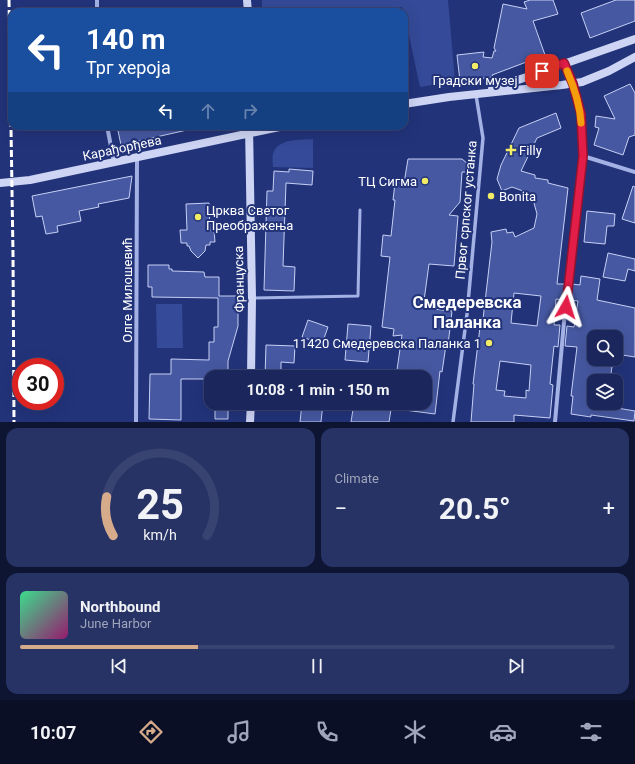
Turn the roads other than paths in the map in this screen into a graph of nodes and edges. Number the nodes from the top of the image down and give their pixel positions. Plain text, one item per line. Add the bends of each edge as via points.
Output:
1 (635, 39) edge
2 (635, 57) edge
3 (564, 63) junction
4 (573, 84) junction
5 (476, 95) junction
6 (408, 103) edge
7 (108, 130) edge
8 (245, 130) edge
9 (249, 130) edge
10 (583, 156) junction
11 (137, 158) junction
12 (114, 162) junction
13 (635, 172) edge
14 (0, 183) edge
15 (360, 210) dead end
16 (252, 298) junction
17 (251, 370) edge
18 (251, 410) edge
19 (136, 422) edge
20 (250, 422) edge
21 (453, 422) edge
22 (555, 422) edge

1 - 3 main road
2 - 4 main road via 590,79
3 - 4 street
3 - 5 main road
4 - 5 main road
4 - 10 street via 581,114
5 - 6 main road
5 - 21 street, Првог српског устанка via 483,138 467,314
7 - 12 street
8 - 11 main road, Карађорђева
9 - 16 main road, Француска
10 - 13 street
10 - 22 street
11 - 12 main road, Карађорђева
11 - 19 street, Олге Милошевић
12 - 14 main road, Карађорђева via 30,180
15 - 16 lane via 358,296
16 - 17 main road, Француска
18 - 20 main road

